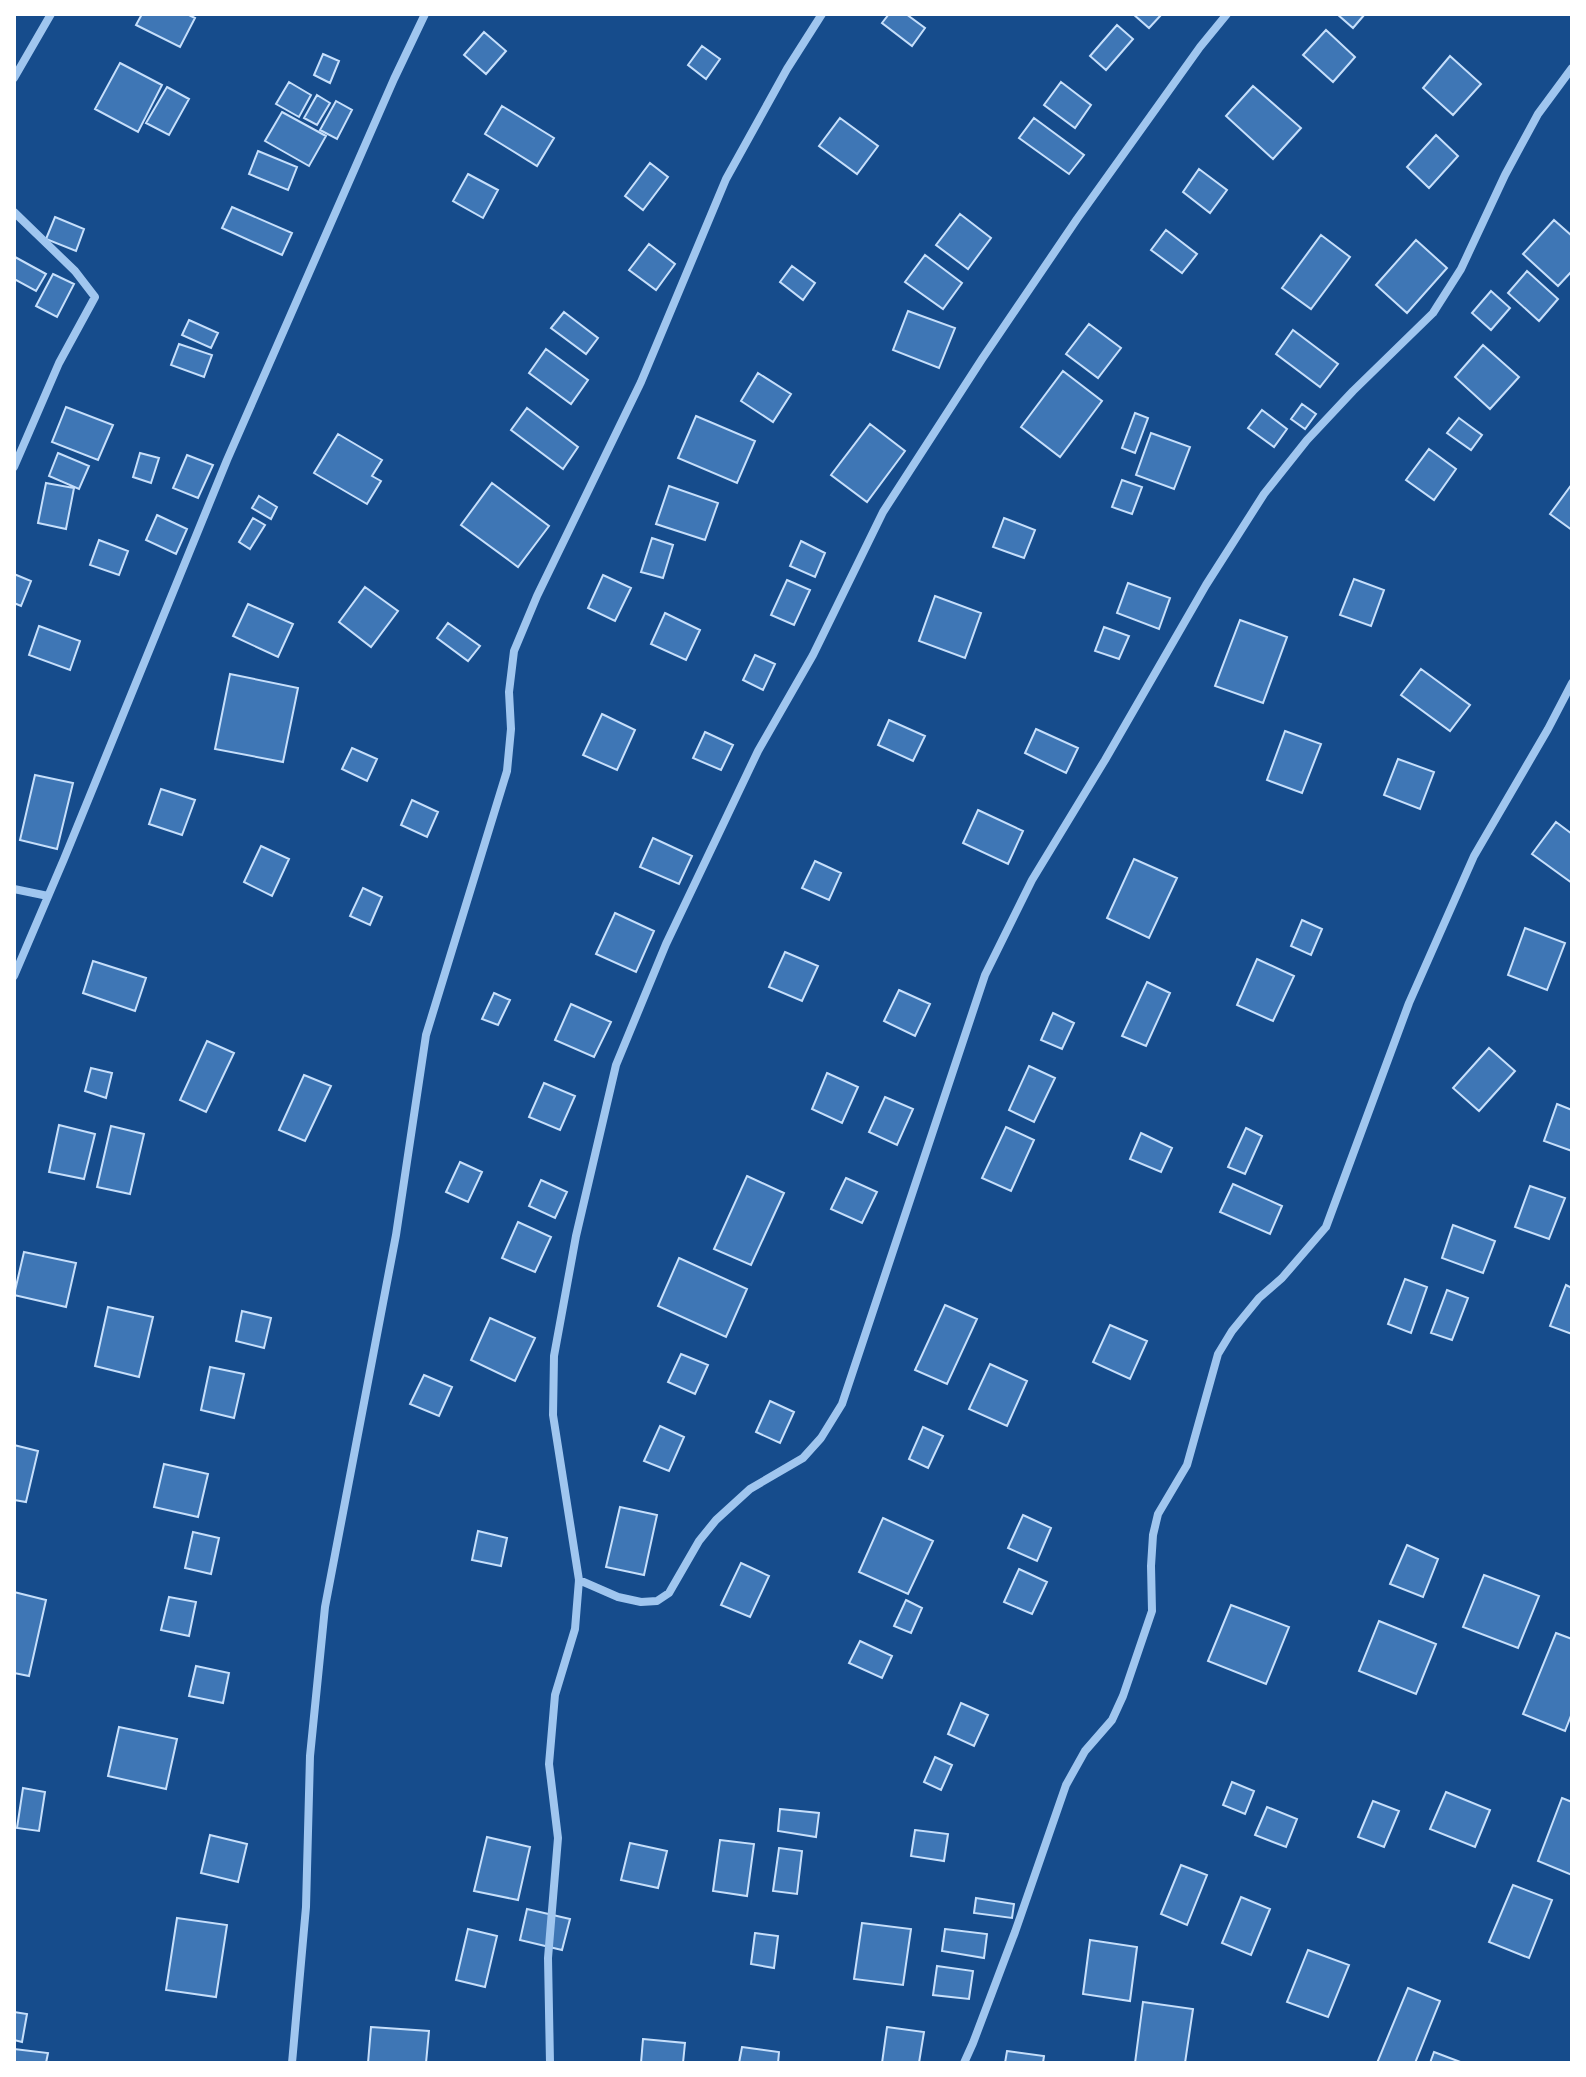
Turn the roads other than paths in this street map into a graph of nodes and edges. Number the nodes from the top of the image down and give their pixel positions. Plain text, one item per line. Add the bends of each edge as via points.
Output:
1 (51, 14) edge
2 (425, 14) edge
3 (822, 14) edge
4 (1227, 14) edge
5 (1572, 68) edge
6 (14, 78) edge
7 (14, 212) edge
8 (14, 467) edge
9 (1572, 683) edge
10 (14, 889) edge
11 (48, 896) junction
12 (14, 976) edge
13 (579, 1580) junction
14 (292, 2063) edge
15 (550, 2063) edge
16 (964, 2063) edge

1 - 6 street
2 - 11 street via 234,445
3 - 14 street via 726,179 641,382 514,651 507,771 426,1035 396,1235 325,1607 310,1756 306,1907
4 - 13 street via 1077,219 883,512 813,655 758,751 654,971 616,1065 554,1356 553,1415
5 - 13 street via 1538,114 1461,269 1433,313 1316,430 1264,494 1032,880 985,975 842,1404 821,1438 803,1458 750,1489 716,1520 669,1593 657,1601 618,1597
7 - 8 street via 95,297 59,363
9 - 16 street via 1474,856 1409,1003 1326,1227 1259,1298 1218,1354 1187,1465 1158,1514 1152,1611 1123,1696 1066,1785
10 - 11 street
11 - 12 street
13 - 15 street via 575,1629 555,1695 549,1764 558,1838 548,1958

